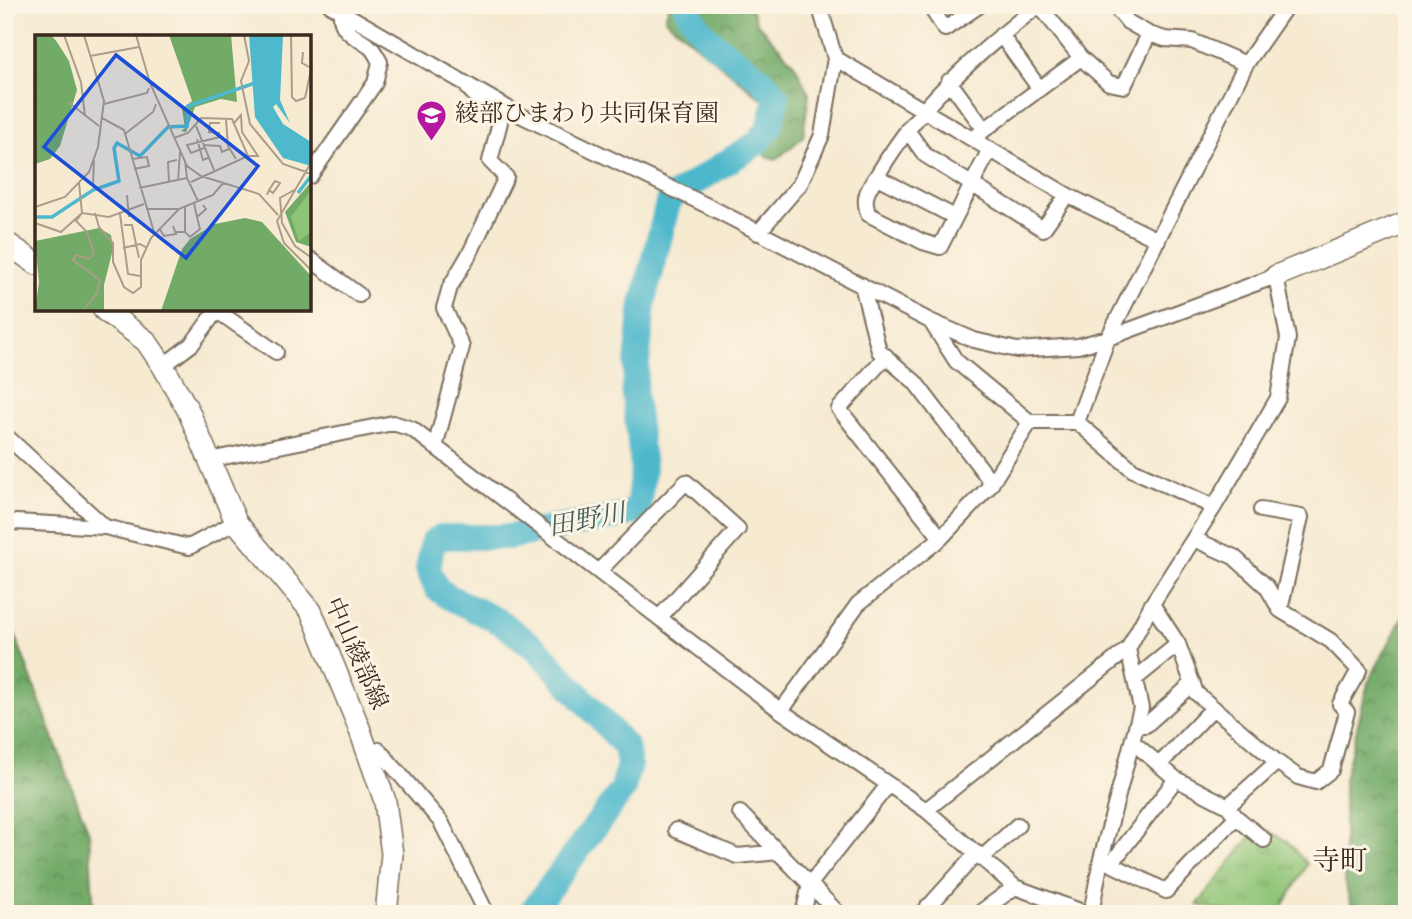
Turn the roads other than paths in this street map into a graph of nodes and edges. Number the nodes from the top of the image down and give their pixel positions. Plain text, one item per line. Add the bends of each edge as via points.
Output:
1 (818, 5) edge
2 (929, 5) edge
3 (980, 5) edge
4 (1114, 5) edge
5 (1287, 5) edge
6 (335, 9) edge
7 (1149, 34) junction
8 (1001, 35) junction
9 (835, 58) junction
10 (1081, 58) junction
11 (1246, 64) junction
12 (949, 81) junction
13 (462, 82) junction
14 (1039, 88) junction
15 (923, 110) junction
16 (984, 129) junction
17 (907, 130) junction
18 (972, 139) junction
19 (990, 149) junction
20 (312, 173) edge
21 (877, 177) junction
22 (972, 184) junction
23 (1067, 195) junction
24 (955, 217) junction
25 (1407, 222) edge
26 (758, 233) junction
27 (1158, 240) junction
28 (5, 242) edge
29 (312, 260) edge
30 (35, 263) edge
31 (1276, 276) junction
32 (862, 285) junction
33 (359, 295) dead end
34 (107, 312) edge
35 (215, 312) edge
36 (219, 312) edge
37 (930, 321) junction
38 (1108, 338) junction
39 (276, 352) dead end
40 (886, 356) junction
41 (163, 366) junction
42 (1030, 422) junction
43 (1077, 422) junction
44 (5, 435) edge
45 (435, 447) junction
46 (209, 460) junction
47 (992, 483) junction
48 (1214, 507) junction
49 (1261, 510) dead end
50 (236, 522) junction
51 (5, 523) edge
52 (105, 527) junction
53 (941, 538) junction
54 (1194, 539) junction
55 (599, 571) junction
56 (1152, 604) junction
57 (1280, 610) junction
58 (659, 618) junction
59 (1178, 644) junction
60 (1128, 649) junction
61 (1135, 679) junction
62 (1193, 683) junction
63 (1213, 708) junction
64 (781, 711) junction
65 (1138, 725) junction
66 (1133, 743) junction
67 (369, 755) junction
68 (1277, 762) junction
69 (1159, 765) junction
70 (1176, 779) junction
71 (888, 785) junction
72 (926, 810) junction
73 (1232, 812) junction
74 (740, 813) dead end
75 (1018, 825) dead end
76 (676, 830) dead end
77 (1264, 840) dead end
78 (779, 852) junction
79 (980, 855) junction
80 (1106, 862) junction
81 (810, 884) junction
82 (1015, 887) junction
83 (930, 911) edge
84 (486, 912) edge
85 (386, 914) edge
86 (803, 914) edge
87 (839, 914) edge
88 (978, 914) edge
89 (1090, 914) edge

1 - 9 street
2 - 3 street via 945,29
4 - 7 street via 1128,22
5 - 11 street
6 - 13 street
6 - 20 street via 351,36 372,48 380,61 374,83
7 - 10 street via 1124,86 1109,83
7 - 11 street via 1192,41
8 - 10 street via 1039,5
8 - 12 street
8 - 14 street
9 - 15 street
9 - 26 street via 821,135 810,163 800,184
10 - 14 street
11 - 27 street
12 - 15 street
12 - 16 street
13 - 26 street
13 - 45 street via 500,122 490,161 506,177 450,287 444,308 462,347
14 - 16 street
15 - 17 street
15 - 18 street
16 - 18 street
17 - 21 street
17 - 22 street via 925,155
18 - 19 street
19 - 22 street
19 - 23 street
21 - 24 street
21 - 24 street via 865,197 868,215 940,247
22 - 23 street via 1043,229
22 - 24 street
23 - 27 street
25 - 31 main road
26 - 32 street
27 - 38 street
28 - 30 main road
29 - 33 street
31 - 38 street
31 - 48 street via 1288,338 1278,398
32 - 37 street
32 - 40 street via 879,351
34 - 41 main road, 中山綾部線 via 146,341
35 - 41 street via 192,344
36 - 39 street
37 - 38 street via 974,340 1017,350 1078,346
37 - 42 street via 956,360
38 - 43 street
40 - 47 street via 915,382
40 - 53 street via 839,410
41 - 46 main road, 中山綾部線
42 - 43 street
42 - 47 street
43 - 48 street via 1133,470
44 - 52 street
45 - 46 street via 412,429 393,423
45 - 55 street
46 - 50 main road, 中山綾部線
47 - 53 street
48 - 54 street
49 - 57 street via 1301,517
50 - 52 street via 189,547
50 - 67 main road, 中山綾部線 via 311,611
51 - 52 street
53 - 64 street via 858,604
54 - 56 street
54 - 57 street via 1234,557 1267,587
55 - 58 street
55 - 58 street via 686,482 738,529
56 - 59 street
56 - 60 street
57 - 68 street via 1331,641 1359,670 1340,704 1347,712 1331,770 1316,782 1298,777
58 - 64 street
59 - 61 street
59 - 62 street
60 - 61 street
60 - 72 street
61 - 65 street via 1141,708
62 - 63 street via 1196,693
62 - 65 street via 1146,725
63 - 68 street
63 - 69 street
64 - 71 street
65 - 66 street
66 - 69 street
66 - 80 street
67 - 84 street via 379,750 441,822
67 - 85 main road, 中山綾部線 via 385,801 392,854
68 - 73 street
69 - 70 street
70 - 73 street
70 - 80 street
71 - 72 street
71 - 81 street
72 - 79 street
73 - 77 street
73 - 80 street via 1166,891
74 - 78 street
75 - 79 street
76 - 78 street via 737,856
78 - 81 street
79 - 82 street
79 - 83 street
80 - 89 street
81 - 86 street
81 - 87 street
82 - 88 street
82 - 89 street

